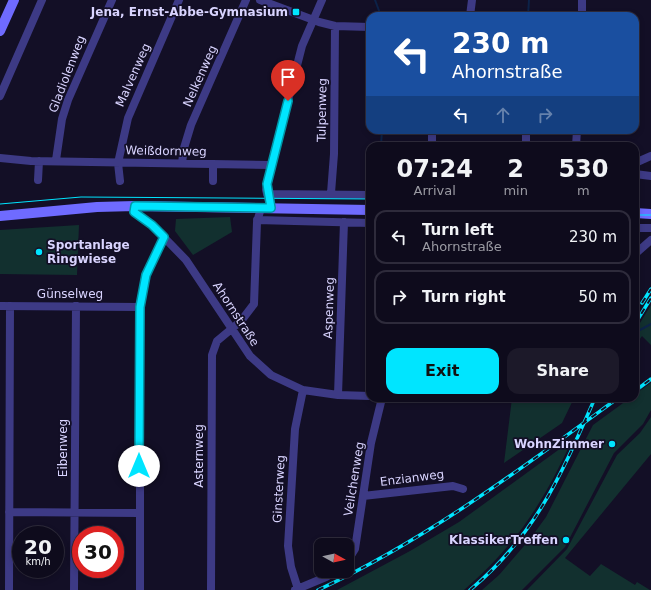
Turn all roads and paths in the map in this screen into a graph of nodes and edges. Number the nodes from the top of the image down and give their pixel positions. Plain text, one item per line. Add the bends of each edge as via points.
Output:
1 (14, 0) edge
2 (42, 0) edge
3 (112, 0) edge
4 (179, 0) edge
5 (246, 0) edge
6 (260, 0) edge
7 (322, 0) edge
8 (472, 0) edge
9 (582, 0) edge
10 (470, 12) edge
11 (582, 12) edge
12 (313, 20) junction
13 (335, 26) junction
14 (366, 27) edge
15 (0, 31) edge
16 (0, 96) edge
17 (651, 156) edge
18 (0, 158) edge
19 (56, 160) junction
20 (39, 161) junction
21 (639, 161) edge
22 (118, 163) junction
23 (182, 163) junction
24 (213, 164) junction
25 (271, 165) junction
26 (639, 174) edge
27 (651, 176) edge
28 (38, 180) dead end
29 (120, 181) dead end
30 (213, 181) dead end
31 (331, 193) junction
32 (267, 194) junction
33 (366, 195) edge
34 (135, 206) junction
35 (266, 208) junction
36 (366, 210) edge
37 (639, 213) edge
38 (651, 214) edge
39 (0, 216) edge
40 (257, 222) junction
41 (344, 222) junction
42 (366, 223) edge
43 (639, 228) edge
44 (651, 228) edge
45 (164, 237) junction
46 (651, 240) edge
47 (639, 250) edge
48 (0, 306) edge
49 (10, 306) junction
50 (76, 306) junction
51 (140, 307) junction
52 (231, 329) junction
53 (303, 390) junction
54 (338, 395) junction
55 (366, 396) edge
56 (381, 402) edge
57 (463, 489) dead end
58 (363, 496) junction
59 (9, 512) junction
60 (74, 512) junction
61 (139, 513) junction
62 (354, 551) edge
63 (324, 578) edge
64 (296, 589) edge
65 (9, 590) edge
66 (74, 590) edge
67 (140, 590) edge
68 (211, 590) edge

1 - 15 main road
2 - 16 street
3 - 19 street, Gladiolenweg via 68,100
4 - 22 street, Malvenweg via 128,118
5 - 23 street, Nelkenweg via 191,125
6 - 12 street
7 - 12 street
8 - 10 street
9 - 11 street
12 - 13 street
12 - 25 street via 302,46
13 - 14 street
13 - 31 street, Tulpenweg via 334,154
17 - 21 street
18 - 20 street, Weißdornweg
19 - 20 street, Weißdornweg
19 - 22 street, Weißdornweg
20 - 28 street
22 - 23 street, Weißdornweg
22 - 29 street, Weißdornweg
23 - 24 street, Weißdornweg
24 - 25 street, Weißdornweg
24 - 30 street, Weißdornweg
25 - 32 street
26 - 27 street
31 - 32 street
31 - 33 street
32 - 35 street
34 - 35 main road
34 - 39 main road
34 - 45 street, Ahornstraße via 134,212
35 - 36 main road
35 - 40 street, Asternweg
37 - 38 main road
40 - 41 street
40 - 52 street, Asternweg via 254,304
41 - 42 street
41 - 54 street, Aspenweg
43 - 44 street
45 - 51 street via 146,275
45 - 52 street, Ahornstraße via 186,260
46 - 47 street
48 - 49 street, Günselweg
49 - 50 street, Günselweg
49 - 59 street
50 - 51 street, Günselweg
50 - 60 street, Eibenweg
51 - 61 street
52 - 53 street, Ahornstraße via 250,356 271,375
52 - 68 street, Asternweg via 217,341 212,355
53 - 54 street, Ahornstraße
53 - 64 street, Ginsterweg via 295,429 288,546
54 - 55 street, Ahornstraße
56 - 58 street, Veilchenweg via 371,443
57 - 58 street, Enzianweg via 453,486
58 - 62 street, Veilchenweg
59 - 60 street
59 - 65 street
60 - 61 street
60 - 66 street, Eibenweg
61 - 67 street
63 - 64 street

